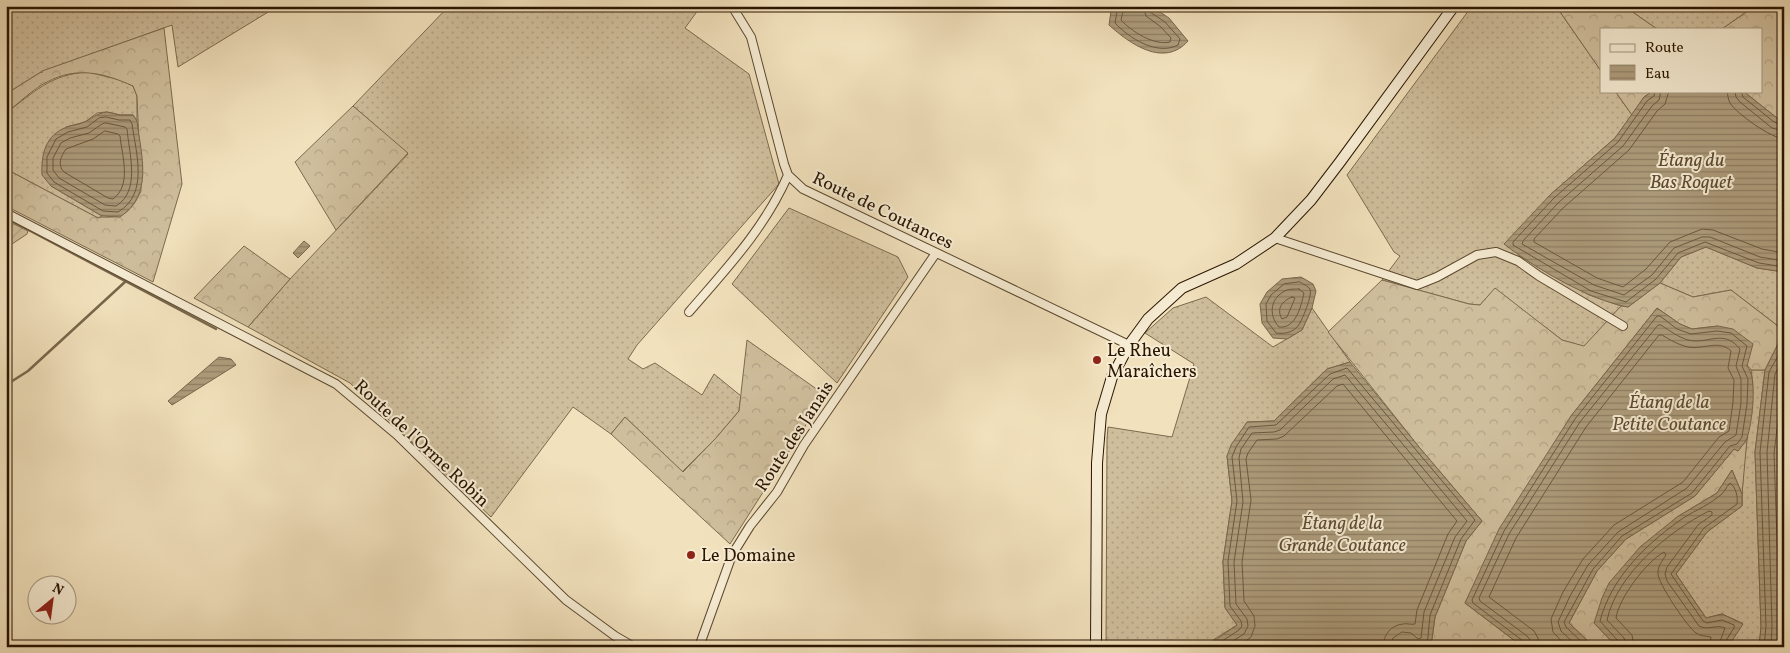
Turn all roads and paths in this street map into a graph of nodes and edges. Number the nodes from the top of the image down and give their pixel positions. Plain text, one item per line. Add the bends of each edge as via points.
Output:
1 (732, 6) edge
2 (1454, 6) edge
3 (788, 174) junction
4 (6, 213) edge
5 (1275, 238) junction
6 (936, 253) junction
7 (689, 312) dead end
8 (1623, 326) dead end
9 (1129, 345) junction
10 (634, 647) edge
11 (699, 647) edge
12 (1096, 647) edge

1 - 3 street, Route de Coutances via 751,37
2 - 5 street via 1311,200
3 - 6 street, Route de Coutances via 803,189 821,199
3 - 7 street via 778,197 741,253
4 - 10 street, Route de l'Orme Robin via 336,384 396,435 566,600
5 - 8 street via 1417,285 1477,255 1496,252 1518,261
5 - 9 street via 1236,264 1182,288 1148,319
6 - 9 street, Route de Coutances
6 - 11 street, Route des Janais via 732,555
9 - 12 street via 1112,377 1101,414 1097,463

